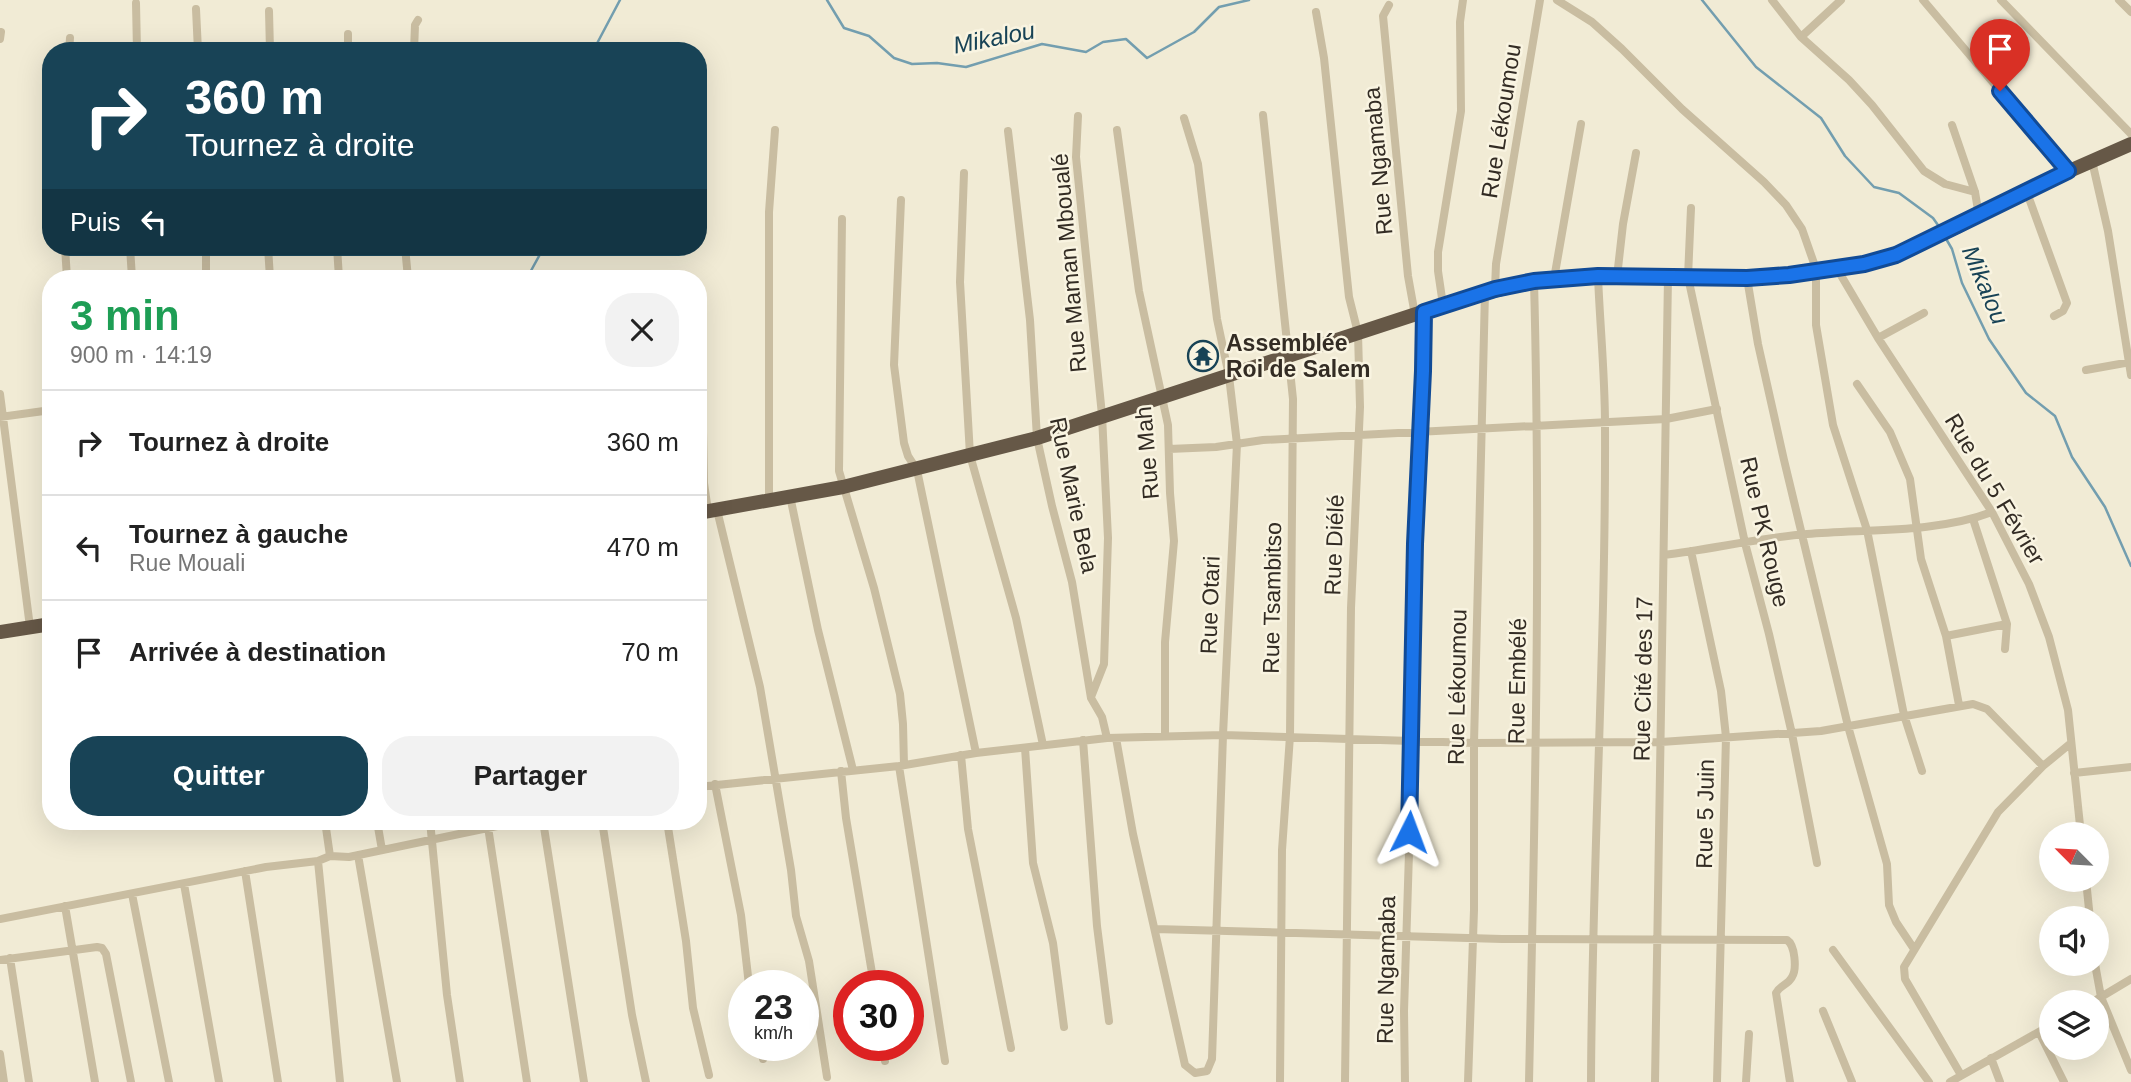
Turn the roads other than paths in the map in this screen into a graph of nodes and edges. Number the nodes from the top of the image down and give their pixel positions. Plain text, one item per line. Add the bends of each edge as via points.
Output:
1 (1463, 0) edge
2 (1540, 0) edge
3 (1557, 0) edge
4 (1772, 0) edge
5 (1841, 0) edge
6 (1923, 0) edge
7 (2001, 0) edge
8 (2119, 0) edge
9 (136, 2) dead end
10 (1389, 5) dead end
11 (197, 9) dead end
12 (269, 11) dead end
13 (1316, 12) dead end
14 (2131, 12) edge
15 (418, 20) dead end
16 (1, 32) edge
17 (348, 34) dead end
18 (1801, 37) junction
19 (71, 38) dead end
20 (0, 39) edge
21 (70, 42) edge
22 (137, 42) edge
23 (198, 42) edge
24 (270, 42) edge
25 (348, 42) edge
26 (414, 42) edge
27 (1263, 115) dead end
28 (1078, 116) dead end
29 (1184, 118) dead end
30 (1581, 124) dead end
31 (1952, 125) dead end
32 (775, 130) dead end
33 (1117, 130) dead end
34 (1008, 131) dead end
35 (2131, 134) edge
36 (2131, 144) edge
37 (1636, 153) dead end
38 (2092, 161) junction
39 (2068, 171) junction
40 (964, 173) dead end
41 (2026, 190) junction
42 (1975, 192) junction
43 (901, 201) dead end
44 (1691, 208) dead end
45 (1979, 216) junction
46 (842, 219) dead end
47 (1836, 267) junction
48 (1816, 270) junction
49 (1598, 276) junction
50 (1617, 277) junction
51 (1668, 277) junction
52 (1688, 277) junction
53 (1747, 278) junction
54 (1554, 279) junction
55 (1534, 281) junction
56 (1490, 291) junction
57 (1443, 305) junction
58 (1924, 313) dead end
59 (1420, 314) junction
60 (2054, 316) dead end
61 (1358, 333) junction
62 (1878, 338) junction
63 (1289, 355) junction
64 (2130, 362) edge
65 (2085, 370) dead end
66 (2131, 375) edge
67 (1229, 376) junction
68 (1857, 384) dead end
69 (0, 394) edge
70 (1162, 396) junction
71 (1717, 410) junction
72 (42, 411) edge
73 (1102, 415) junction
74 (1, 417) edge
75 (1666, 419) junction
76 (1605, 423) junction
77 (1538, 427) junction
78 (1483, 429) junction
79 (1420, 433) junction
80 (1359, 437) junction
81 (1037, 438) junction
82 (1293, 439) junction
83 (1237, 444) junction
84 (1169, 449) junction
85 (970, 455) junction
86 (917, 470) junction
87 (843, 488) junction
88 (790, 496) junction
89 (769, 500) junction
90 (708, 511) edge
91 (1992, 512) junction
92 (1973, 519) junction
93 (1917, 527) junction
94 (1867, 530) junction
95 (1804, 534) junction
96 (1745, 543) junction
97 (1691, 551) junction
98 (1664, 555) junction
99 (2007, 624) junction
100 (42, 625) edge
101 (30, 627) junction
102 (0, 632) edge
103 (1946, 636) junction
104 (2006, 649) dead end
105 (1091, 698) junction
106 (1959, 705) junction
107 (1904, 715) junction
108 (1848, 726) junction
109 (1792, 734) junction
110 (1166, 735) junction
111 (1223, 735) junction
112 (1290, 736) junction
113 (1726, 737) junction
114 (1111, 738) junction
115 (1349, 739) junction
116 (1083, 740) junction
117 (1412, 741) junction
118 (1599, 742) junction
119 (1661, 742) junction
120 (1474, 743) junction
121 (2071, 743) junction
122 (1536, 744) junction
123 (1042, 745) junction
124 (1026, 748) junction
125 (976, 753) junction
126 (961, 755) junction
127 (901, 765) junction
128 (2043, 766) junction
129 (2131, 766) edge
130 (853, 769) junction
131 (841, 771) junction
132 (1922, 771) dead end
133 (2074, 773) junction
134 (776, 780) junction
135 (715, 784) junction
136 (707, 785) edge
137 (2080, 822) edge
138 (326, 830) edge
139 (379, 830) edge
140 (432, 830) edge
141 (474, 830) edge
142 (488, 830) edge
143 (544, 830) edge
144 (602, 830) edge
145 (668, 830) edge
146 (433, 839) junction
147 (382, 850) junction
148 (358, 855) junction
149 (330, 856) junction
150 (318, 861) junction
151 (1817, 863) dead end
152 (245, 871) junction
153 (184, 884) junction
154 (132, 894) junction
155 (65, 906) junction
156 (0, 919) edge
157 (1155, 929) junction
158 (1217, 932) junction
159 (1282, 933) junction
160 (1346, 933) junction
161 (1406, 936) junction
162 (1473, 937) junction
163 (1532, 938) junction
164 (1591, 938) junction
165 (1658, 939) junction
166 (1722, 939) junction
167 (1914, 949) junction
168 (72, 950) junction
169 (1833, 950) dead end
170 (10, 958) junction
171 (0, 960) edge
172 (747, 970) edge
173 (871, 970) edge
174 (2131, 979) edge
175 (2109, 992) edge
176 (1823, 1011) dead end
177 (2109, 1016) edge
178 (1109, 1021) dead end
179 (1064, 1027) dead end
180 (2039, 1032) edge
181 (1749, 1034) dead end
182 (1011, 1048) dead end
183 (0, 1054) edge
184 (1991, 1058) junction
185 (2053, 1060) edge
186 (945, 1061) dead end
187 (1185, 1065) joint
188 (2131, 1070) edge
189 (709, 1075) dead end
190 (1961, 1076) junction
191 (827, 1077) dead end
192 (4, 1082) edge
193 (29, 1082) edge
194 (95, 1082) edge
195 (131, 1082) edge
196 (169, 1082) edge
197 (219, 1082) edge
198 (278, 1082) edge
199 (340, 1082) edge
200 (397, 1082) edge
201 (460, 1082) edge
202 (527, 1082) edge
203 (584, 1082) edge
204 (646, 1082) edge
205 (1280, 1082) edge
206 (1345, 1082) edge
207 (1405, 1082) edge
208 (1468, 1082) edge
209 (1529, 1082) edge
210 (1591, 1082) edge
211 (1655, 1082) edge
212 (1717, 1082) edge
213 (1746, 1082) edge
214 (1790, 1082) edge
215 (1852, 1082) edge
216 (1929, 1082) edge
217 (1950, 1082) edge
218 (2000, 1082) edge
219 (2064, 1082) edge

1 - 57 street via 1461,111 1438,252
2 - 56 street, Rue Lékoumou
3 - 48 street via 1622,48 1780,198 1802,229
4 - 18 street
5 - 18 street
6 - 39 street
7 - 35 street
8 - 14 street
9 - 22 street
10 - 59 street, Rue Ngamaba via 1383,16 1408,276
11 - 23 street
12 - 24 street
13 - 61 street, Rue Diélé via 1349,297
15 - 26 street
16 - 20 street
17 - 25 street
18 - 42 street via 1854,86 1924,171 1945,184
19 - 21 street
27 - 63 street, Rue Tsambitso
28 - 73 street, Rue Maman Mboualé via 1076,157
29 - 67 street, Rue Otari via 1198,164 1217,319
30 - 54 street
31 - 42 street
32 - 89 street via 769,212
33 - 70 street, Rue Mah via 1139,291
34 - 81 street, Rue Marie Bela via 1030,320
36 - 38 highway
37 - 50 street
38 - 39 highway
38 - 64 street
39 - 41 highway
40 - 85 street via 960,282
41 - 45 highway
41 - 60 street via 2067,303
42 - 45 street
43 - 86 street via 894,365 904,443
44 - 52 street, Rue PK Rouge
45 - 47 highway via 1896,255
46 - 87 street via 838,448
47 - 48 highway
47 - 62 street, Rue du 5 Février
48 - 53 highway
48 - 94 street via 1816,325 1833,425
49 - 50 highway
49 - 54 highway
49 - 76 street
50 - 51 highway
51 - 52 highway
51 - 75 street, Rue Cité des 17
52 - 53 highway
52 - 71 street, Rue PK Rouge
53 - 95 street via 1758,344
54 - 55 highway
55 - 56 highway
55 - 77 street, Rue Embélé
56 - 57 highway
56 - 78 street, Rue Lékoumou
57 - 59 highway
58 - 62 street
59 - 61 highway
59 - 79 street, Rue Ngamaba
61 - 63 highway
61 - 80 street, Rue Diélé
62 - 91 street, Rue du 5 Février
63 - 67 highway
63 - 82 street, Rue Tsambitso
64 - 65 street
64 - 66 street
67 - 70 highway
67 - 83 street, Rue Otari
68 - 93 street via 1904,461
69 - 74 street
70 - 73 highway
70 - 84 street, Rue Mah
71 - 75 street
71 - 96 street, Rue PK Rouge
72 - 74 street
73 - 81 highway
73 - 105 street, Rue Maman Mboualé via 1108,538 1106,644
74 - 101 street
75 - 76 street
75 - 98 street, Rue Cité des 17
76 - 77 street
76 - 118 street
77 - 78 street
77 - 122 street, Rue Embélé
78 - 79 street
78 - 120 street, Rue Lékoumou
79 - 80 street
79 - 117 street, Rue Ngamaba
80 - 82 street
80 - 115 street, Rue Diélé
81 - 85 highway
81 - 105 street, Rue Marie Bela via 1072,582
82 - 83 street
82 - 112 street, Rue Tsambitso
83 - 84 street
83 - 111 street, Rue Otari
84 - 110 street, Rue Mah via 1174,541 1165,642
85 - 86 highway
85 - 123 street via 1016,618
86 - 87 highway
86 - 125 street
87 - 88 highway
87 - 127 street via 900,694
88 - 89 highway
88 - 130 street
89 - 90 highway
90 - 134 street via 760,687
91 - 92 street
91 - 121 street, Rue du 5 Février via 2029,584 2049,637 2068,710
92 - 93 street
92 - 99 street
93 - 94 street
93 - 103 street via 1921,559
94 - 95 street
94 - 107 street
95 - 96 street
95 - 108 street
96 - 97 street
96 - 109 street, Rue PK Rouge
97 - 98 street
97 - 113 street, Rue 5 Juin via 1721,691
98 - 119 street, Rue Cité des 17
99 - 103 street
99 - 104 street
100 - 101 highway
101 - 102 highway
103 - 106 street
105 - 114 street, Rue Marie Bela
106 - 107 street
106 - 128 street via 1987,709
107 - 108 street
107 - 132 street
108 - 109 street
108 - 167 street via 1887,864 1889,905
109 - 113 street
109 - 151 street, Rue PK Rouge
110 - 111 street
110 - 114 street
111 - 112 street
111 - 158 street, Rue Otari
112 - 115 street
112 - 159 street, Rue Tsambitso
113 - 119 street
113 - 166 street, Rue 5 Juin
114 - 116 street
114 - 157 street, Rue Marie Bela
115 - 117 street
115 - 160 street, Rue Diélé
116 - 123 street
116 - 178 street
117 - 120 street
117 - 161 street, Rue Ngamaba
118 - 119 street
118 - 122 street
118 - 164 street
119 - 165 street, Rue Cité des 17
120 - 122 street
120 - 162 street, Rue Lékoumou
121 - 128 street
121 - 133 street, Rue du 5 Février
122 - 163 street, Rue Embélé
123 - 124 street
124 - 125 street
124 - 179 street via 1033,863 1053,943
125 - 126 street
126 - 127 street
126 - 182 street via 968,829
127 - 130 street
127 - 186 street
128 - 167 street via 1998,812
129 - 133 street
130 - 131 street
131 - 134 street
131 - 173 street
133 - 137 street, Rue du 5 Février
134 - 135 street
134 - 191 street
135 - 136 street
135 - 172 street
138 - 149 street
139 - 147 street
140 - 146 street
141 - 146 street
142 - 202 street
143 - 203 street
144 - 204 street
145 - 189 street via 693,1008
146 - 147 street
146 - 201 street
147 - 148 street
148 - 149 street
148 - 200 street
149 - 150 street
150 - 152 street
150 - 199 street
152 - 153 street
152 - 198 street
153 - 154 street
153 - 197 street
154 - 155 street
154 - 196 street
155 - 156 street
155 - 168 street
157 - 158 street
157 - 187 street, Rue Marie Bela
158 - 159 street
158 - 187 street, Rue Otari via 1212,1059 1201,1073
159 - 160 street
159 - 205 street, Rue Tsambitso
160 - 161 street
160 - 206 street, Rue Diélé
161 - 162 street
161 - 207 street, Rue Ngamaba
162 - 163 street
162 - 208 street, Rue Lékoumou
163 - 164 street
163 - 209 street, Rue Embélé
164 - 165 street
164 - 210 street
165 - 166 street
165 - 211 street, Rue Cité des 17
166 - 212 street, Rue 5 Juin
166 - 214 street via 1782,939 1793,945 1792,977 1776,993
167 - 190 street via 1903,975
168 - 170 street
168 - 194 street
168 - 195 street via 97,947 106,954
169 - 216 street
170 - 171 street
170 - 193 street
174 - 175 street
176 - 215 street
177 - 188 street
180 - 184 street
181 - 213 street
183 - 192 street
184 - 190 street
184 - 218 street
185 - 219 street
190 - 217 street

